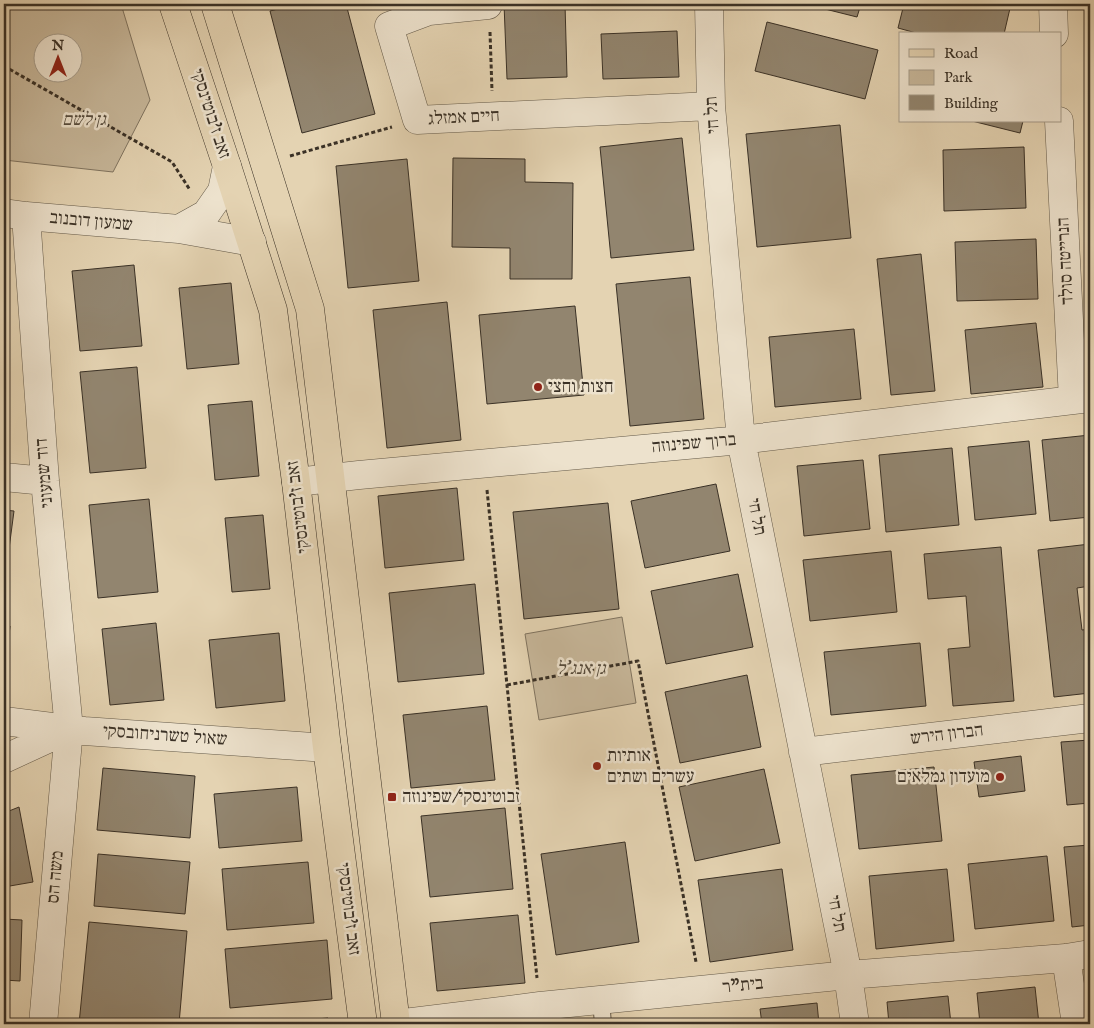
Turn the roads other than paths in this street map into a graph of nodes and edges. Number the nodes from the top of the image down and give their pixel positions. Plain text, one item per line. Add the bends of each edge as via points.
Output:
1 (173, 4) edge
2 (215, 4) edge
3 (709, 4) edge
4 (1053, 4) edge
5 (488, 5) road end
6 (1054, 32) edge
7 (711, 106) junction
8 (1059, 122) edge
9 (227, 166) junction
10 (15, 215) edge
11 (179, 229) junction
12 (252, 242) junction
13 (1082, 399) edge
14 (741, 440) junction
15 (4, 477) edge
16 (331, 478) junction
17 (45, 481) junction
18 (296, 482) junction
19 (1090, 718) edge
20 (4, 721) edge
21 (69, 729) junction
22 (327, 748) junction
23 (804, 752) junction
24 (4, 759) edge
25 (1078, 956) edge
26 (848, 975) junction
27 (602, 1012) edge
28 (43, 1024) edge
29 (363, 1024) edge
30 (396, 1024) edge
31 (855, 1024) edge
32 (1076, 1024) edge

1 - 9 main road, זאב ז'בוטינסקי
2 - 16 main road, זאב ז'בוטינסקי via 310,309
3 - 7 street, תל חי
4 - 6 street
5 - 7 street, חיים אמזלג via 429,11 389,26 417,120
7 - 14 street, תל חי
8 - 13 street, הנרייטה סולד
9 - 11 street via 222,191 206,214
9 - 12 main road, זאב ז'בוטינסקי
10 - 11 street, שמעון דובנוב
10 - 17 street, דוד שמעוני
11 - 12 street, שמעון דובנוב
12 - 18 main road, זאב ז'בוטינסקי via 273,310
13 - 14 street, ברוך שפינוזה
14 - 16 street, ברוך שפינוזה
14 - 23 street, תל חי
15 - 17 street
16 - 18 street, ברוך שפינוזה
16 - 30 main road, זאב ז'בוטינסקי
17 - 21 street, דוד שמעוני
18 - 22 main road, זאב ז'בוטינסקי
19 - 23 street, הברון הירש
20 - 21 street, שאול טשרניחובסקי
21 - 22 street, שאול טשרניחובסקי
21 - 24 street
21 - 28 street, משה הס
22 - 29 main road, זאב ז'בוטינסקי
23 - 26 street, תל חי
25 - 26 street, בית"ר
25 - 32 street
26 - 27 street, בית"ר via 701,990
26 - 31 street, תל חי
27 - 30 street, בית"ר via 540,1006

